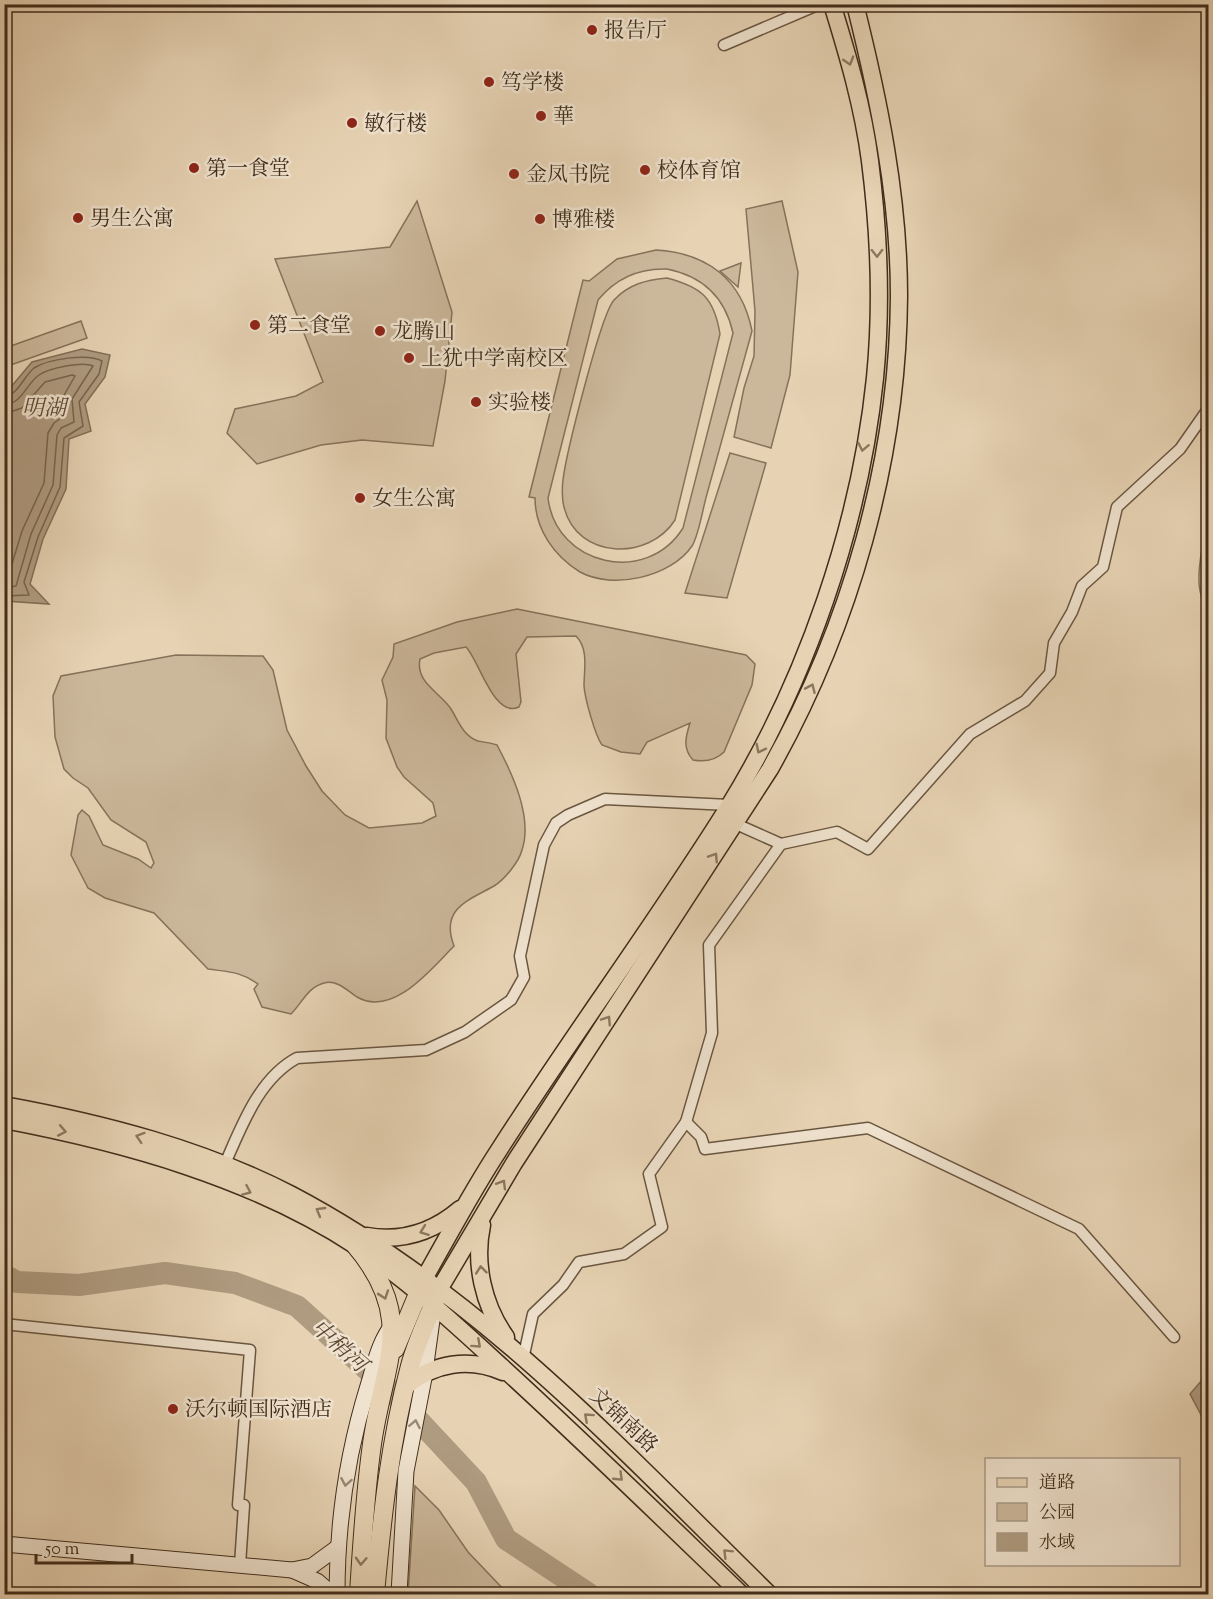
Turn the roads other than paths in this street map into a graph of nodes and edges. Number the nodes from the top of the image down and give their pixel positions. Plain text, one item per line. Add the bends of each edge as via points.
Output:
1 (820, 4) edge
2 (832, 4) edge
3 (855, 4) edge
4 (724, 45) dead end
5 (1209, 409) edge
6 (729, 805) junction
7 (736, 824) junction
8 (782, 844) junction
9 (4, 1105) edge
10 (4, 1120) edge
11 (686, 1122) junction
12 (224, 1166) junction
13 (471, 1197) junction
14 (483, 1216) junction
15 (359, 1240) junction
16 (422, 1285) junction
17 (437, 1297) junction
18 (4, 1324) edge
19 (387, 1332) junction
20 (1174, 1336) dead end
21 (391, 1359) junction
22 (523, 1359) junction
23 (420, 1372) junction
24 (524, 1387) junction
25 (4, 1544) edge
26 (338, 1547) junction
27 (240, 1565) junction
28 (291, 1570) junction
29 (332, 1594) edge
30 (338, 1594) edge
31 (359, 1594) edge
32 (375, 1594) edge
33 (399, 1594) edge
34 (741, 1594) edge
35 (769, 1594) edge

1 - 4 street
2 -> 6 main road via 855,82 870,158 878,296 875,377 848,524 828,590 777,715
7 -> 3 main road via 795,724 846,603 884,446 894,378 899,296 895,222 888,156
5 - 8 street via 1180,449 1117,507 1102,567 1082,586 1054,643 1050,673 1024,701 970,734 868,849 837,832
6 - 12 street via 605,799 556,823 544,845 535,878 520,956 524,977 511,1000 465,1032 426,1050 297,1058 285,1065 251,1106
6 - 13 main road via 497,1152
7 - 8 street
14 -> 7 main road
8 - 11 street via 709,945 712,1033
12 -> 9 main road via 94,1122
10 -> 15 main road via 87,1136 208,1173
11 - 20 street via 701,1137 705,1149 868,1128 1079,1229
11 - 22 street via 649,1174 663,1227 624,1254 579,1262 563,1285 533,1314
15 -> 12 main road via 291,1195
13 -> 15 main road via 450,1217 425,1231 399,1238
13 - 16 main road
14 - 17 main road
22 -> 14 main road via 493,1316 482,1283 479,1249
15 - 16 main road
15 -> 19 highway via 388,1305
16 - 17 main road
16 - 19 street
16 - 21 highway
17 - 22 main road, 文锦南路
17 - 23 highway
17 -> 24 main road
18 - 27 street via 250,1350 238,1504 244,1505
19 - 21 highway
19 -> 26 street via 356,1425
21 -> 31 highway via 364,1500
35 -> 22 main road, 文锦南路 via 633,1459
23 - 24 main road via 449,1364 473,1364 506,1374
23 - 32 highway via 406,1386 390,1456
33 -> 23 street via 406,1471
24 -> 34 main road
25 - 27 street
26 - 28 street via 312,1566
26 - 30 street
27 - 28 street
28 - 29 street via 316,1581

